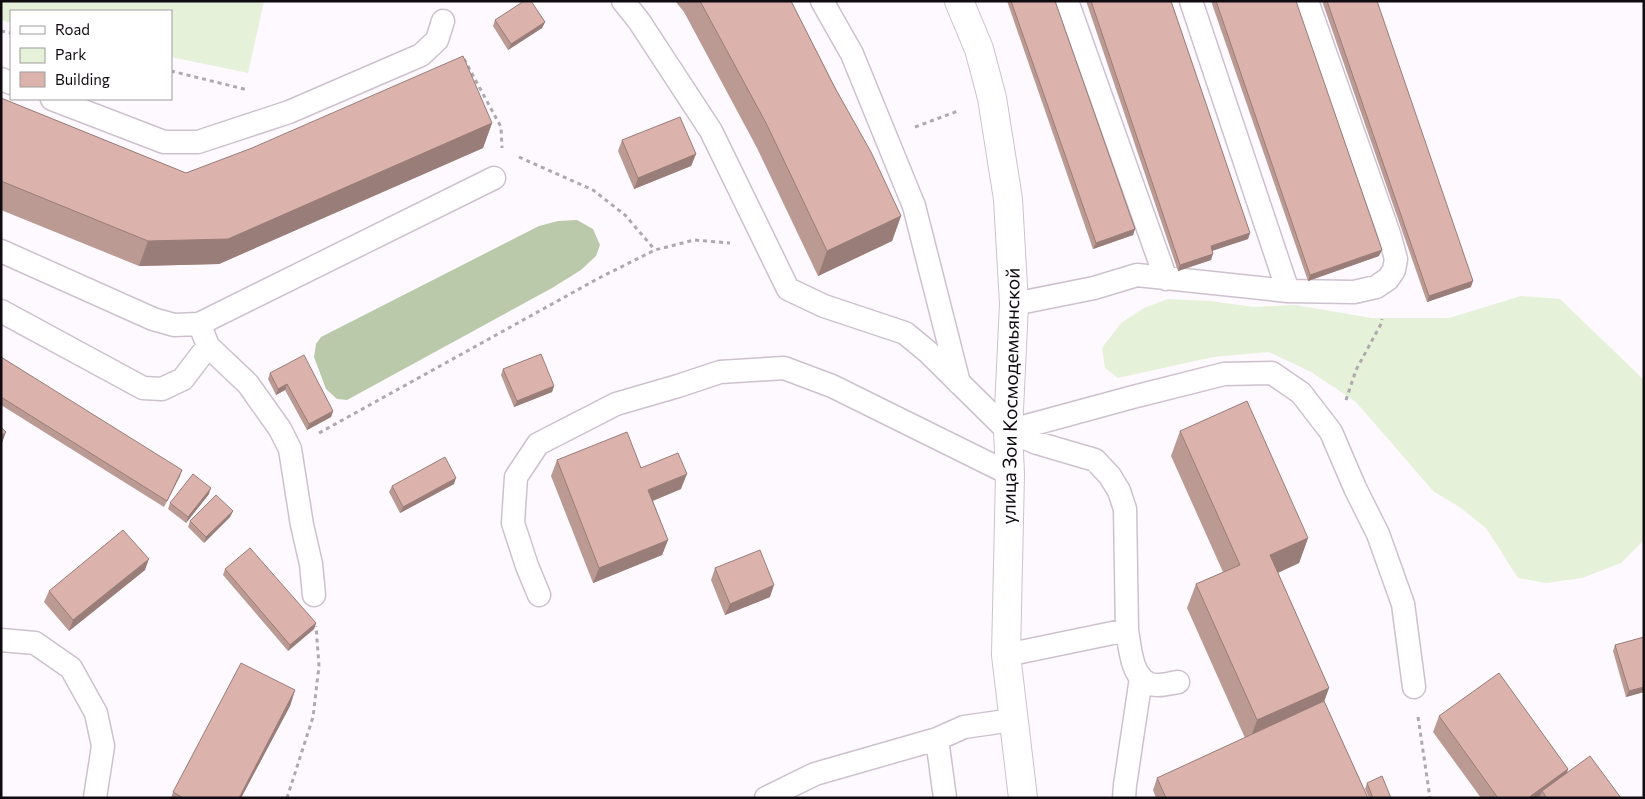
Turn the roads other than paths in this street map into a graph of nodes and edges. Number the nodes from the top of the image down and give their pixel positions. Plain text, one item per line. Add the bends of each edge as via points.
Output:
1 (623, 1) edge
2 (822, 1) edge
3 (959, 1) edge
4 (1067, 1) edge
5 (1191, 1) edge
6 (1307, 1) edge
7 (443, 21) road end
8 (55, 100) edge
9 (494, 178) road end
10 (1, 252) edge
11 (1166, 279) junction
12 (1288, 291) junction
13 (1014, 304) junction
14 (1, 311) edge
15 (199, 324) junction
16 (208, 346) junction
17 (959, 384) junction
18 (1008, 431) junction
19 (1010, 474) junction
20 (314, 595) road end
21 (539, 595) dead end
22 (1127, 630) junction
23 (1, 640) edge
24 (1006, 656) junction
25 (1141, 678) junction
26 (1178, 682) dead end
27 (1414, 687) road end
28 (1013, 720) junction
29 (937, 739) junction
30 (95, 798) edge
31 (766, 798) edge
32 (945, 798) edge
33 (1023, 798) edge
34 (1124, 798) edge

1 - 17 lane via 711,131 788,289 824,306 905,333
2 - 17 lane via 852,54 914,206
3 - 13 street, улица Зои Космодемьянской via 979,49 992,98 1008,199
4 - 11 lane
5 - 12 lane
6 - 12 lane via 1396,259 1388,279 1376,287 1354,292
7 - 8 lane via 437,40 420,55 289,112 198,142 164,142
9 - 15 lane
10 - 15 lane via 153,319 174,325
11 - 12 lane
11 - 13 lane via 1137,275 1094,288
13 - 18 street, улица Зои Космодемьянской
14 - 16 lane via 143,388 162,389 183,379
15 - 16 lane
16 - 20 lane via 248,384 290,449
17 - 18 lane
18 - 19 street, улица Зои Космодемьянской
18 - 22 lane via 1096,460 1119,491 1125,509
18 - 27 lane via 1224,374 1272,374 1301,393 1330,432 1378,534 1402,604
19 - 21 lane via 832,386 784,368 720,372 616,404 538,444 516,477 513,523
19 - 24 street, улица Зои Космодемьянской
22 - 24 lane
22 - 25 lane via 1134,667
23 - 30 lane via 35,643 71,668 96,713 103,746
24 - 28 street, улица Зои Космодемьянской
25 - 26 lane via 1150,684
25 - 34 lane
28 - 29 lane via 964,727
28 - 33 street, улица Зои Космодемьянской
29 - 31 lane via 815,774
29 - 32 lane

